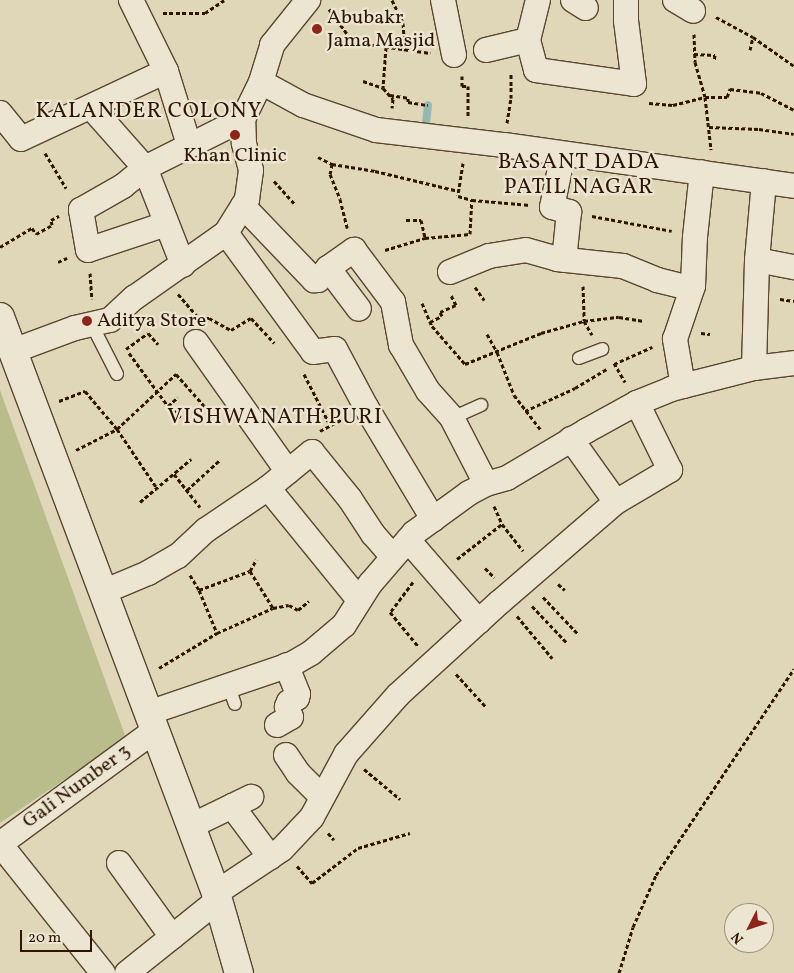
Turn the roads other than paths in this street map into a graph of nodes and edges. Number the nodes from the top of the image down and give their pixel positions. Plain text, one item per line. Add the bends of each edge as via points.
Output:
1 (443, 0) edge
2 (538, 0) edge
3 (626, 0) edge
4 (303, 6) edge
5 (134, 7) edge
6 (528, 40) junction
7 (495, 49) road end
8 (458, 62) road end
9 (166, 71) junction
10 (261, 82) junction
11 (92, 107) junction
12 (0, 113) edge
13 (243, 119) junction
14 (189, 145) junction
15 (563, 154) junction
16 (145, 168) junction
17 (708, 173) junction
18 (764, 182) junction
19 (794, 186) edge
20 (243, 206) junction
21 (166, 224) junction
22 (226, 233) junction
23 (564, 260) junction
24 (757, 260) junction
25 (794, 266) edge
26 (328, 268) junction
27 (175, 270) junction
28 (450, 272) dead end
29 (692, 289) junction
30 (359, 309) dead end
31 (0, 317) edge
32 (100, 323) junction
33 (196, 342) dead end
34 (602, 349) dead end
35 (13, 351) junction
36 (579, 358) dead end
37 (794, 362) edge
38 (754, 368) junction
39 (117, 374) dead end
40 (683, 386) junction
41 (637, 403) junction
42 (481, 405) dead end
43 (452, 418) junction
44 (563, 444) junction
45 (288, 472) junction
46 (486, 484) junction
47 (268, 488) junction
48 (616, 502) junction
49 (433, 519) junction
50 (401, 549) junction
51 (103, 592) junction
52 (359, 600) junction
53 (479, 622) junction
54 (286, 665) junction
55 (152, 721) junction
56 (277, 725) dead end
57 (286, 755) dead end
58 (321, 796) junction
59 (190, 826) junction
60 (0, 844) edge
61 (276, 853) junction
62 (119, 863) dead end
63 (217, 896) junction
64 (172, 937) junction
65 (103, 973) edge
66 (127, 973) edge
67 (239, 973) edge

1 - 8 street
2 - 6 street
3 - 6 street via 634,84 551,65 536,70
4 - 10 street via 272,45
5 - 9 street
6 - 7 street
9 - 11 street
9 - 14 street
10 - 13 street
10 - 15 street via 303,105 360,125
11 - 12 street via 21,140
11 - 16 street
13 - 14 street
13 - 20 street via 244,143 251,170 248,199
14 - 16 street
15 - 17 street
15 - 23 street via 561,209
16 - 21 street
16 - 21 street via 123,186 81,210 88,250
17 - 18 street
17 - 29 street via 695,236
18 - 19 street
18 - 24 street
20 - 22 street
20 - 26 street via 314,280 318,280
21 - 27 street
22 - 27 street
22 - 49 street via 313,352 335,349
23 - 28 street via 526,250 489,256
23 - 29 street via 623,266 656,280
24 - 25 street
24 - 38 street
26 - 30 street
26 - 43 street via 354,250 393,302 401,345 428,391
27 - 32 street
29 - 40 street via 675,340
31 - 35 street
32 - 35 street via 75,328
32 - 39 lane
33 - 45 street
34 - 36 lane
35 - 51 street
37 - 38 street, Gali Number 3
38 - 40 street, Gali Number 3
40 - 41 street, Gali Number 3
41 - 44 street, Gali Number 3
41 - 48 street via 670,470
42 - 43 lane
43 - 46 street
44 - 46 street, Gali Number 3 via 507,478
44 - 48 street
45 - 47 street
45 - 50 street via 312,452 373,534
46 - 49 street, Gali Number 3
47 - 51 street via 206,530 178,556
47 - 52 street
48 - 53 street
49 - 50 street, Gali Number 3
50 - 52 street, Gali Number 3
50 - 53 street via 438,574
51 - 55 street
52 - 54 street, Gali Number 3 via 334,635 311,653
53 - 58 street via 384,708 346,754
54 - 55 street, Gali Number 3 via 232,694
54 - 56 street via 298,694 287,706 291,717
55 - 59 street
55 - 60 street, Gali Number 3
57 - 58 street via 298,773
58 - 61 street via 312,817
59 - 61 street via 242,802
59 - 63 street
60 - 65 street
61 - 63 street
62 - 64 street
63 - 64 street
63 - 67 street
64 - 66 street

